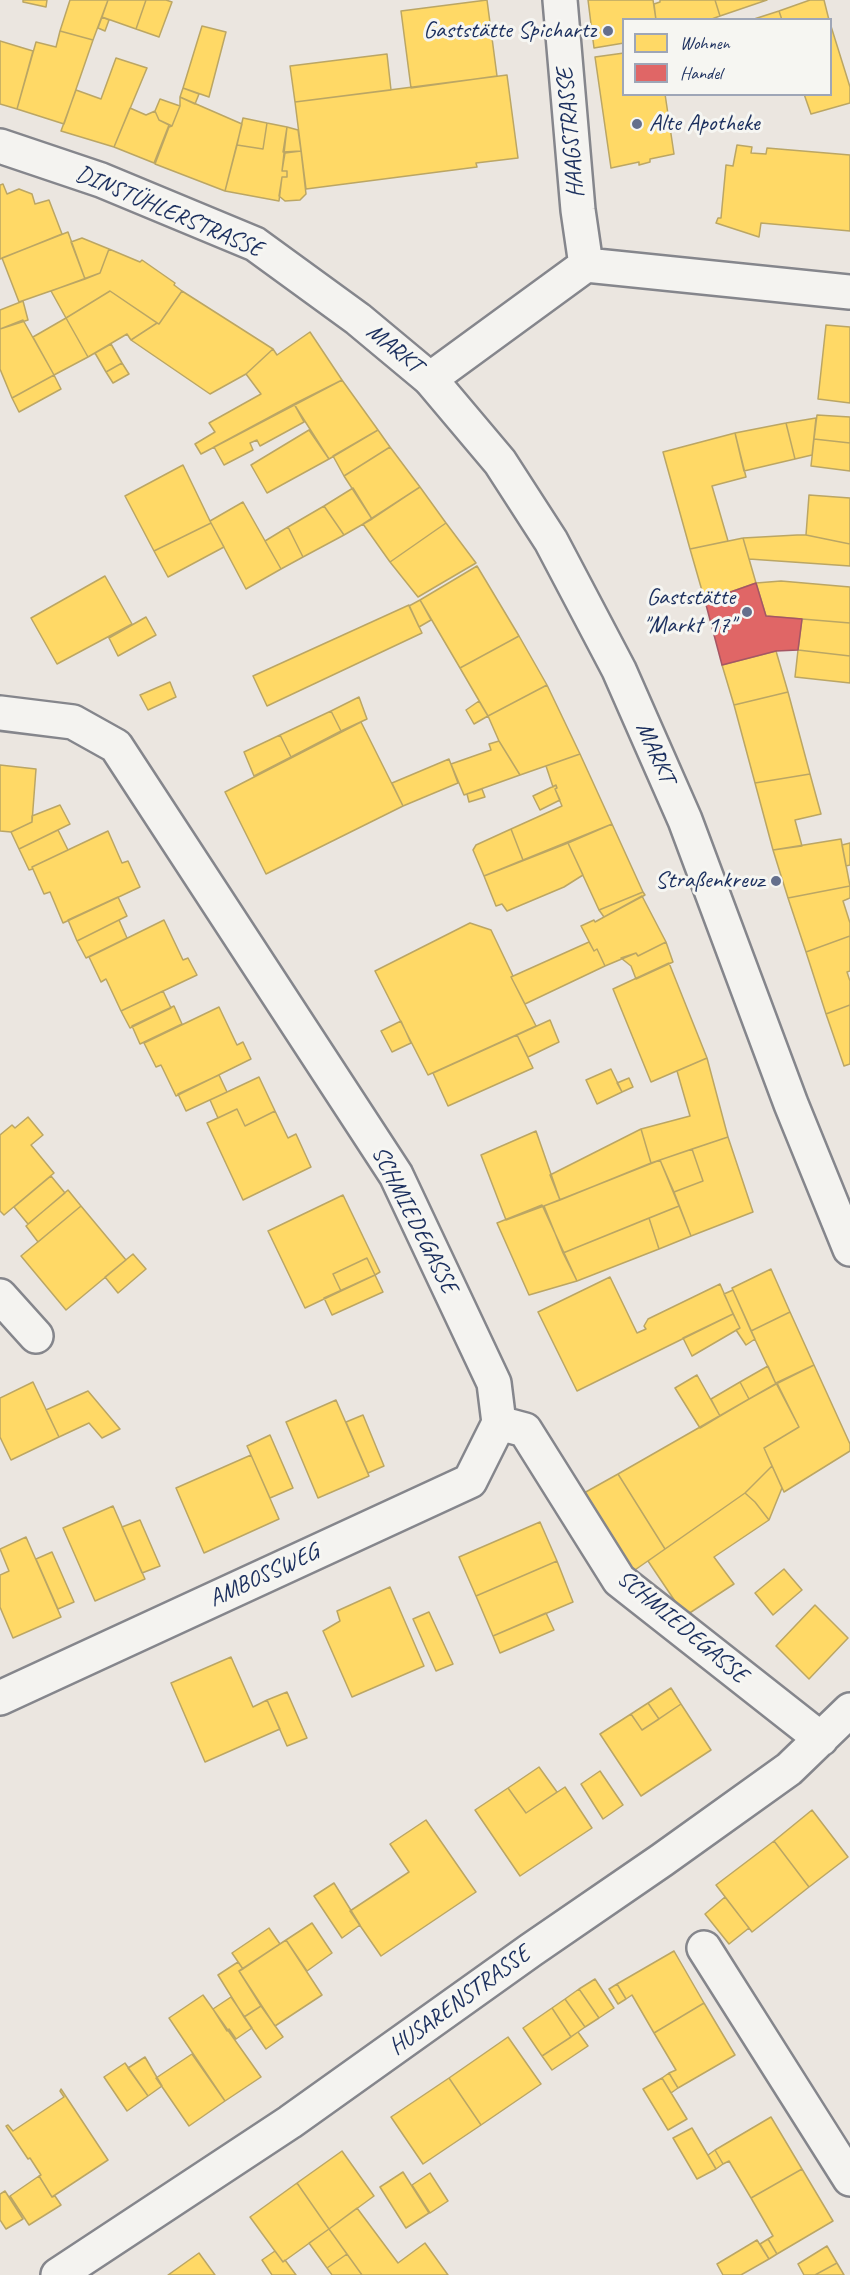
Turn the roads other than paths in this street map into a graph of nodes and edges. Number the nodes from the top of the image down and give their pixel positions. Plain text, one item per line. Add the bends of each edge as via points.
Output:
1 (560, 0) edge
2 (0, 146) edge
3 (586, 265) junction
4 (850, 292) edge
5 (358, 319) joint
6 (430, 379) junction
7 (0, 713) edge
8 (850, 1249) edge
9 (0, 1296) edge
10 (36, 1336) dead end
11 (499, 1423) junction
12 (0, 1698) edge
13 (850, 1710) edge
14 (821, 1739) junction
15 (704, 1948) dead end
16 (850, 2179) edge
17 (58, 2275) edge

1 - 3 street, HAAGSTRASSE
2 - 5 street, DINSTÜHLERSTRASSE via 101,180 255,244
3 - 4 street
3 - 6 street
5 - 6 street, MARKT
6 - 8 street, MARKT via 500,462 551,541 619,670 685,820 791,1104
7 - 11 street, SCHMIEDEGASSE via 74,722 116,746 396,1175 495,1383
9 - 10 street
11 - 12 street, AMBOSSWEG via 470,1481
11 - 14 street, SCHMIEDEGASSE via 525,1430 619,1580
13 - 14 street, HUSARENSTRASSE
14 - 17 street, HUSARENSTRASSE via 789,1769 672,1854 290,2122
15 - 16 street

